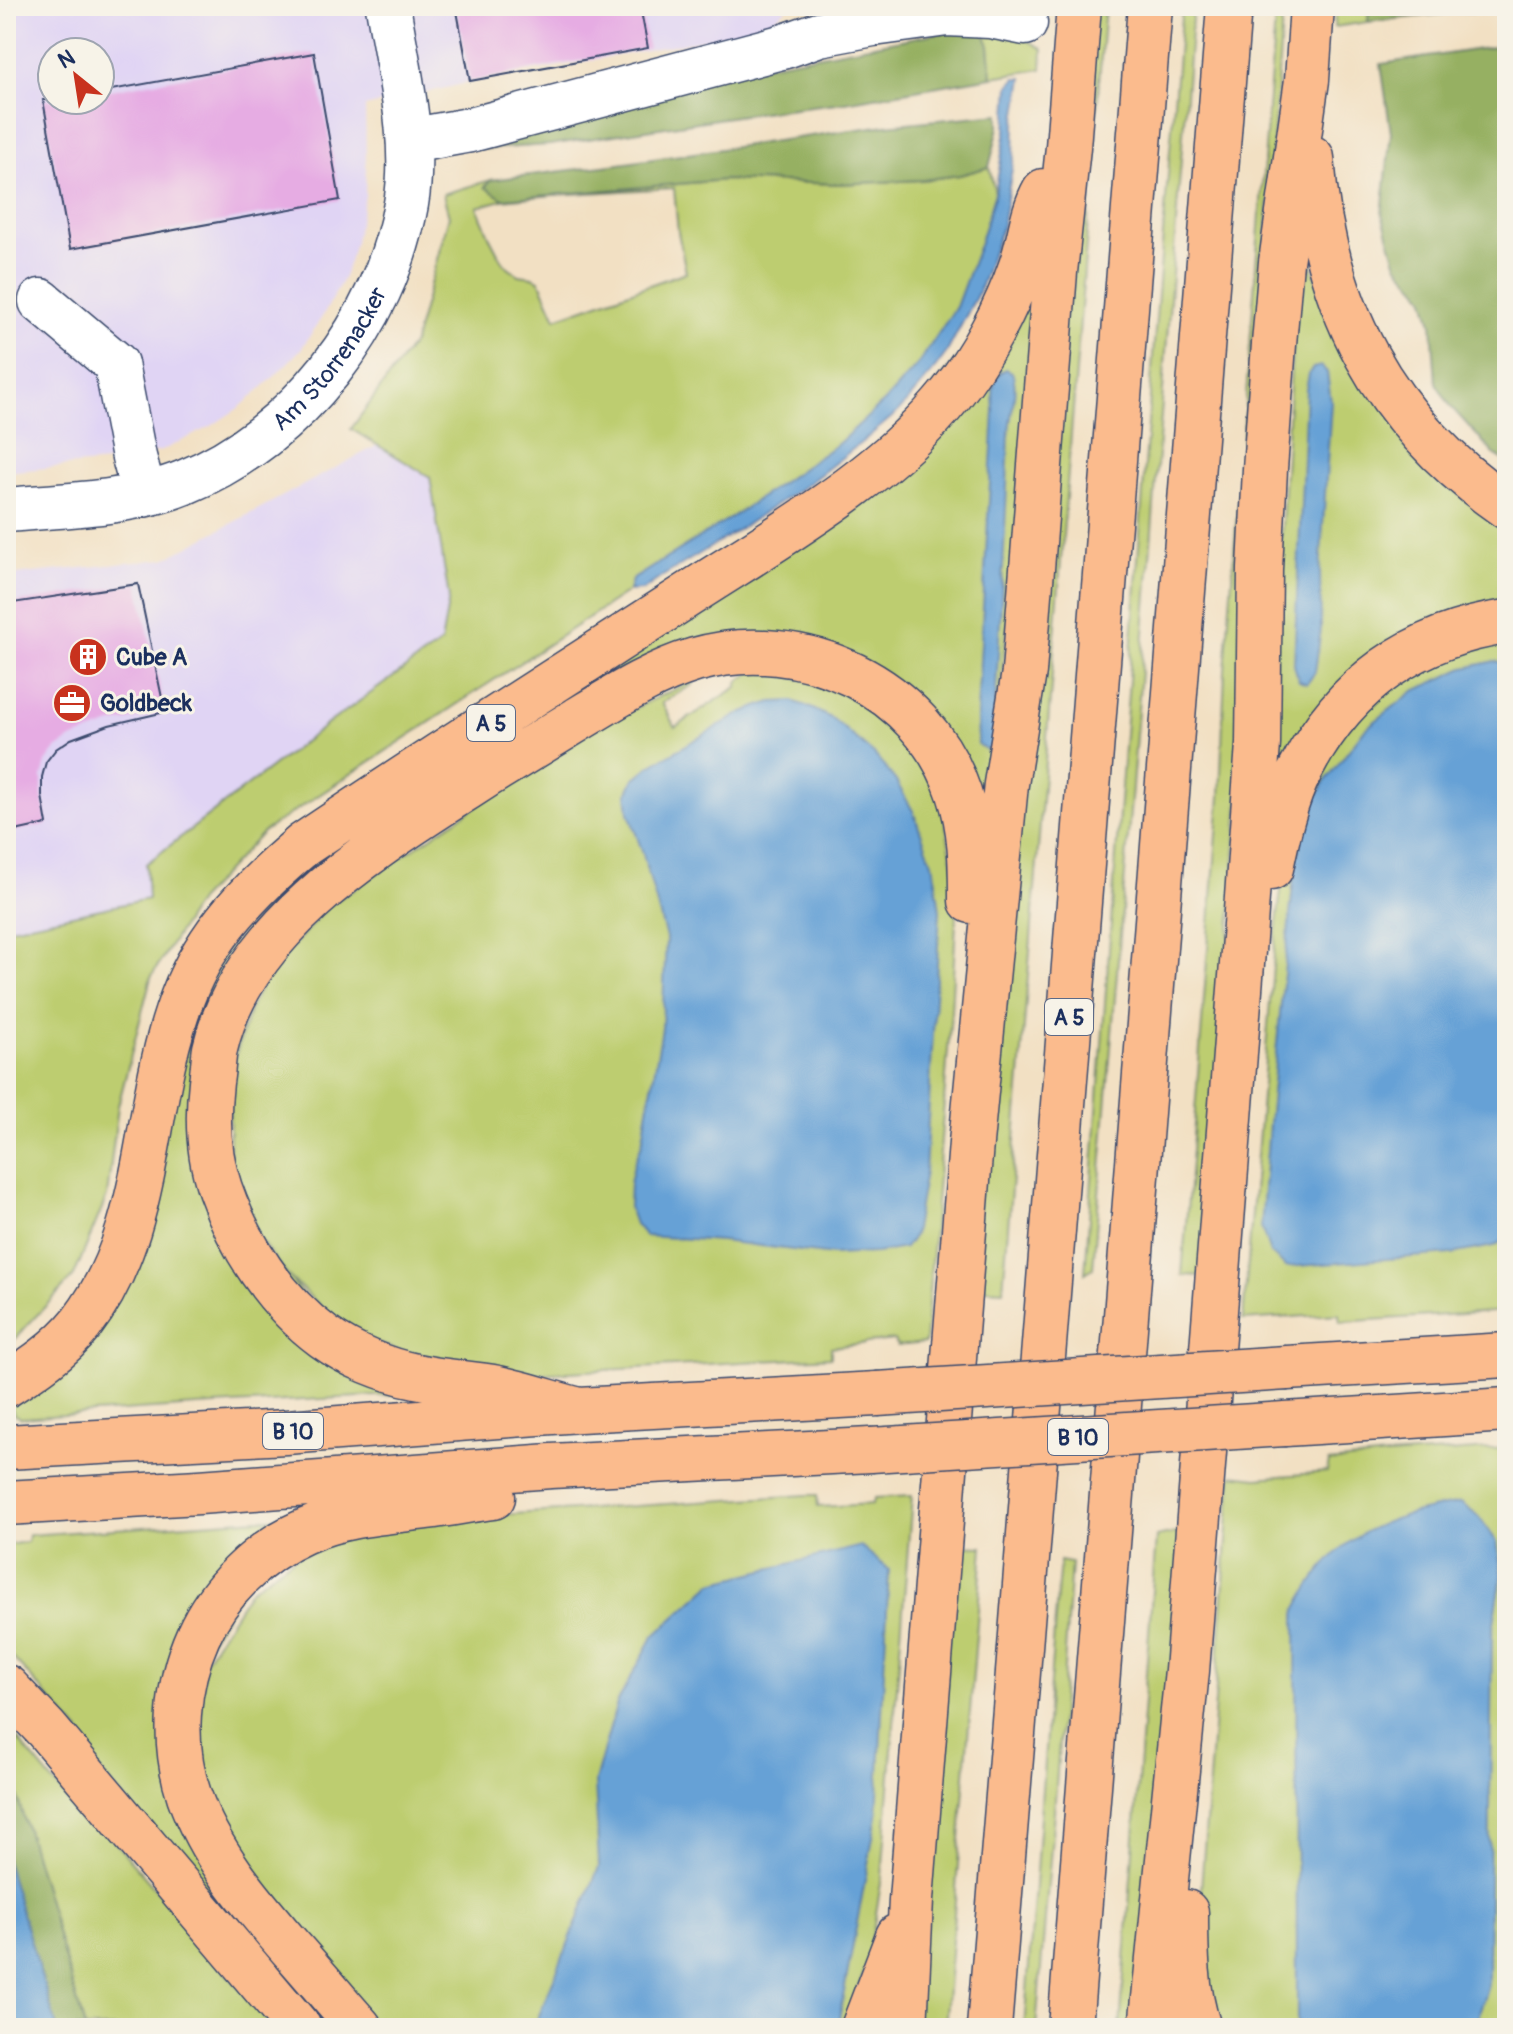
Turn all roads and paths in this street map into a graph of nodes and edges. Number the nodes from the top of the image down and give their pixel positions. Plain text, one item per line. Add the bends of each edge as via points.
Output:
1 (388, 6) edge
2 (1079, 6) edge
3 (1150, 6) edge
4 (1229, 6) edge
5 (1312, 6) edge
6 (1025, 23) dead end
7 (1307, 80) junction
8 (409, 141) junction
9 (1068, 147) junction
10 (41, 301) dead end
11 (144, 494) junction
12 (1507, 507) edge
13 (6, 510) edge
14 (1507, 622) edge
15 (1245, 925) junction
16 (971, 1143) junction
17 (1507, 1355) edge
18 (6, 1385) edge
19 (579, 1410) junction
20 (1507, 1410) edge
21 (6, 1447) edge
22 (551, 1466) junction
23 (6, 1503) edge
24 (1187, 1671) junction
25 (6, 1687) edge
26 (911, 1900) junction
27 (299, 2028) edge
28 (360, 2028) edge
29 (863, 2028) edge
30 (905, 2028) edge
31 (989, 2028) edge
32 (1070, 2028) edge
33 (1151, 2028) edge
34 (1199, 2028) edge

1 - 8 street, Am Storrenacker
2 - 9 highway
3 - 31 highway, A 5
4 - 32 highway
5 - 7 highway
6 - 8 street via 947,14 819,34 470,130
7 - 12 highway via 1315,202 1337,288 1359,341 1395,403 1480,488
7 - 15 highway via 1281,262 1265,469 1258,744
8 - 11 street, Am Storrenacker via 406,204 393,253 377,294 327,374 287,416 239,454 185,482
9 - 16 highway via 1024,672 1006,784
9 - 18 highway, A 5 via 1036,206 1009,298 977,357 953,393 887,459 798,524 303,845 245,898 219,929 183,994 162,1065 137,1203 112,1273 80,1326 54,1352
10 - 11 street via 116,364
11 - 13 street, Am Storrenacker
14 - 15 highway via 1470,628 1420,647 1372,679 1333,718 1300,771 1281,822 1269,880
15 - 24 highway
16 - 19 highway, A 5 via 971,847 966,819 959,792 931,739 867,682 813,658 784,653 698,659 638,683 416,821 315,896 253,965 215,1048 208,1108 213,1170 256,1263 287,1304 324,1337 359,1357 413,1376 497,1388
16 - 26 highway
17 - 19 highway, B 10, bridge
19 - 21 highway, B 10
20 - 22 highway, B 10, bridge
22 - 23 highway, B 10
22 - 28 highway via 504,1495 355,1515 292,1538 260,1558 229,1588 203,1623 186,1668 180,1747 199,1818 255,1906
24 - 33 highway
24 - 34 highway via 1187,1966
25 - 27 highway
26 - 29 highway
26 - 30 highway

